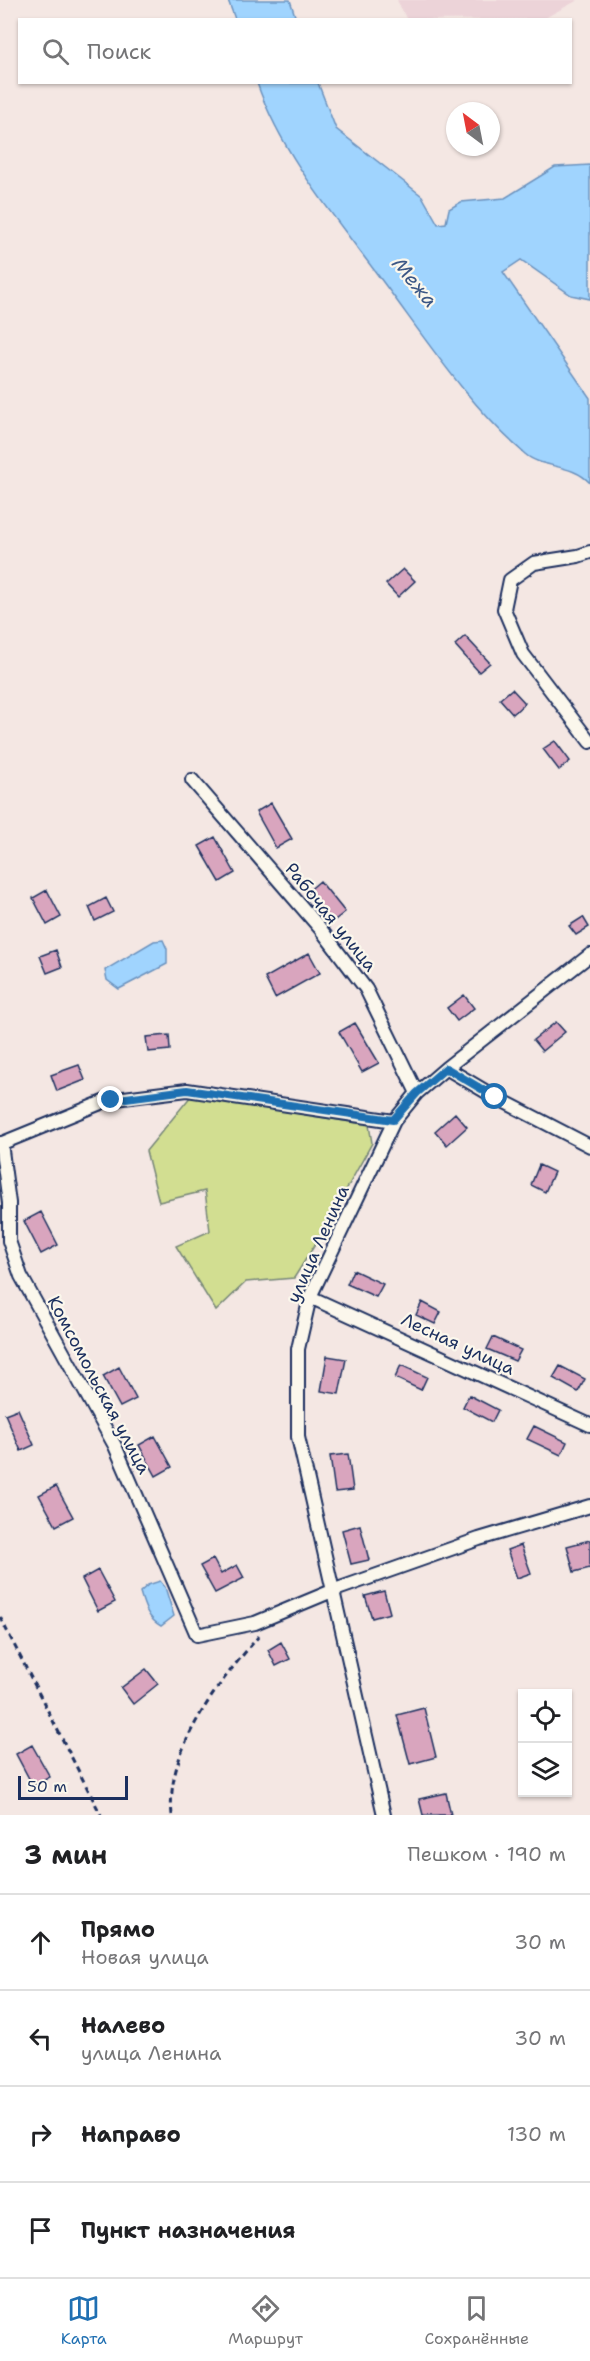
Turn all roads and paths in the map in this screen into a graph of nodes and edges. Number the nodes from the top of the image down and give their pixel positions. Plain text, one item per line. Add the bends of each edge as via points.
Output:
1 (590, 552) edge
2 (590, 742) edge
3 (192, 780) dead end
4 (590, 955) edge
5 (446, 1068) junction
6 (417, 1093) junction
7 (393, 1120) junction
8 (0, 1144) edge
9 (590, 1146) edge
10 (310, 1297) junction
11 (590, 1425) edge
12 (590, 1506) edge
13 (332, 1591) junction
14 (279, 1613) junction
15 (0, 1617) edge
16 (101, 1815) edge
17 (172, 1815) edge
18 (384, 1815) edge

1 - 2 street via 534,563 510,580 504,609 523,654
3 - 6 street, Рабочая улица via 319,927 366,989
4 - 5 street, улица Ленина
5 - 6 street, улица Ленина
5 - 9 street
6 - 7 street, улица Ленина
7 - 8 street via 187,1090 108,1100
7 - 10 street, улица Ленина
8 - 14 street, Комсомольская улица via 9,1203 9,1241 21,1276 115,1446 197,1635 255,1623
10 - 11 street, Лесная улица
10 - 13 street, улица Ленина via 298,1349 298,1437
12 - 13 street via 479,1539
13 - 14 street
13 - 18 street, улица Ленина
14 - 17 path via 217,1686 183,1744 170,1800
15 - 16 path

